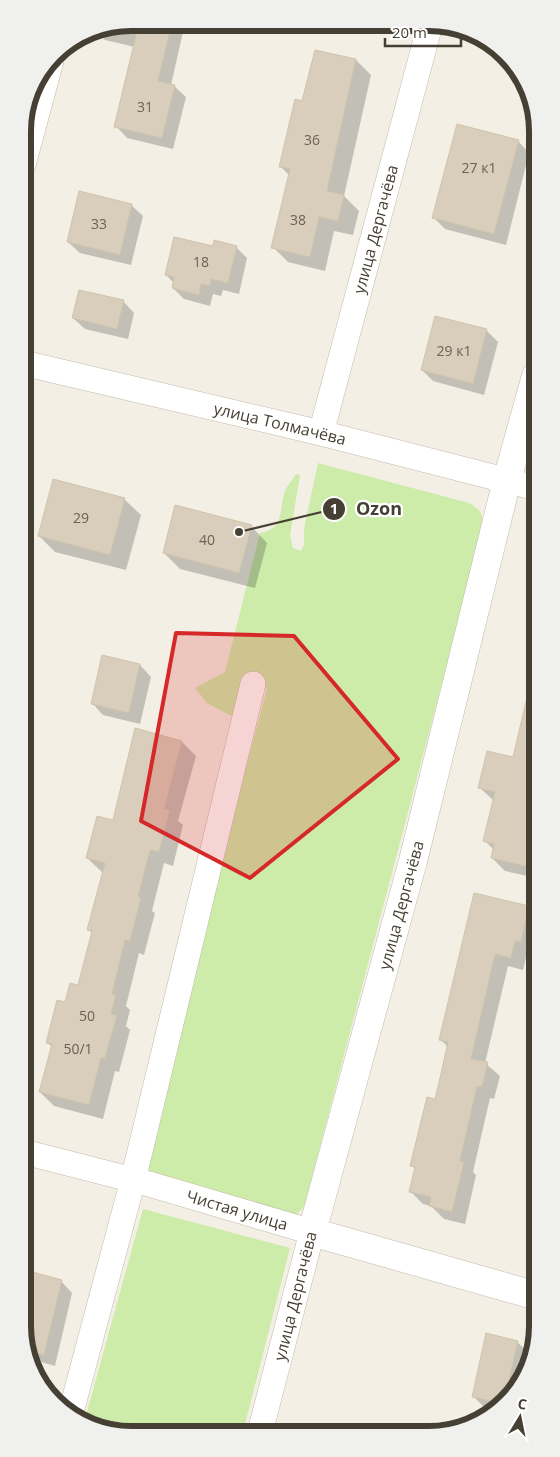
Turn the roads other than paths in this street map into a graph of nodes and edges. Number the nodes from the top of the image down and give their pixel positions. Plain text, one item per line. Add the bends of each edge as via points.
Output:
1 (428, 31) edge
2 (46, 78) edge
3 (31, 135) edge
4 (31, 365) edge
5 (529, 400) edge
6 (321, 433) junction
7 (506, 480) junction
8 (529, 486) edge
9 (253, 684) dead end
10 (31, 1154) edge
11 (133, 1180) junction
12 (312, 1232) junction
13 (529, 1294) edge
14 (72, 1407) edge
15 (262, 1426) edge

1 - 6 street, улица Дергачёва
2 - 3 street
4 - 6 street, улица Толмачёва
5 - 7 street, улица Дергачёва
6 - 7 street, улица Толмачёва
7 - 8 street, улица Толмачёва
7 - 12 street, улица Дергачёва via 413,861
9 - 11 street
10 - 11 street, Чистая улица
11 - 12 street, Чистая улица
11 - 14 street
12 - 13 street, Чистая улица
12 - 15 street, улица Дергачёва

